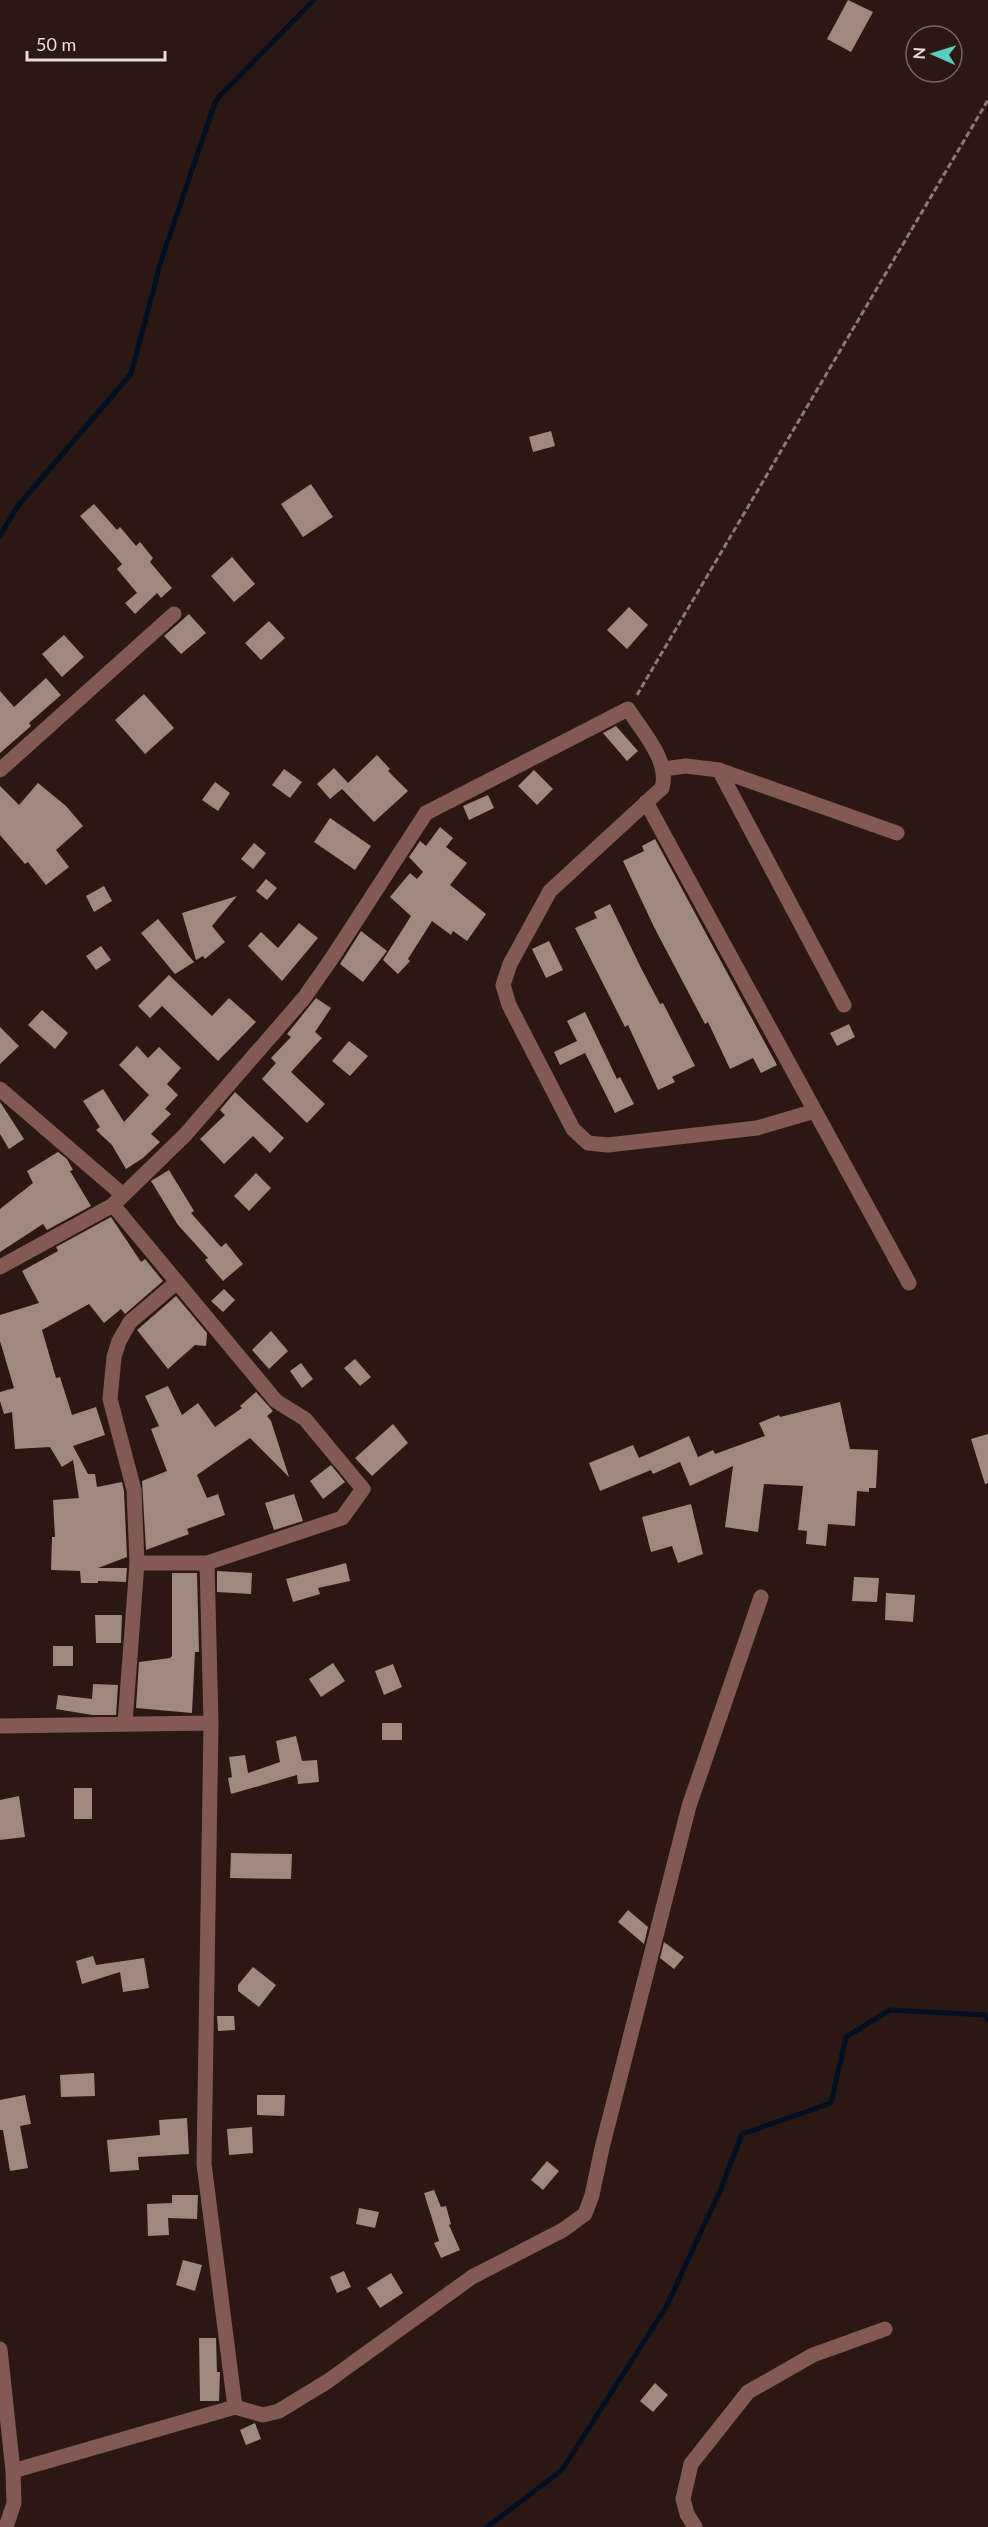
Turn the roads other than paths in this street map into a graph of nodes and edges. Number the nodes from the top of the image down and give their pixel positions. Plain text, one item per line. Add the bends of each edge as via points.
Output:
1 (174, 614) dead end
2 (663, 769) junction
3 (0, 770) edge
4 (719, 770) junction
5 (646, 802) junction
6 (897, 833) dead end
7 (844, 1005) dead end
8 (0, 1089) edge
9 (815, 1111) junction
10 (118, 1200) junction
11 (0, 1267) edge
12 (177, 1282) junction
13 (909, 1283) dead end
14 (137, 1563) junction
15 (207, 1563) junction
16 (761, 1597) dead end
17 (125, 1723) junction
18 (210, 1723) junction
19 (0, 1726) edge
20 (885, 2330) dead end
21 (0, 2349) edge
22 (235, 2407) junction
23 (13, 2471) junction
24 (6, 2527) edge
25 (695, 2527) edge

1 - 3 street
2 - 4 street via 686,766
2 - 5 street via 662,788
2 - 10 street via 628,709 426,813 304,998 186,1135
4 - 6 street
4 - 7 street
5 - 9 street
5 - 9 street via 550,891 510,964 504,985 509,1005 573,1129 588,1143 608,1145 757,1128
8 - 10 street
9 - 13 street
10 - 11 street
10 - 12 street
12 - 14 street via 130,1322 114,1357 110,1399 134,1490
12 - 15 street via 276,1401 305,1419 363,1489 342,1518
14 - 15 street
14 - 17 street
15 - 18 street
16 - 22 street via 689,1806 585,2214 563,2230 472,2277 328,2381 279,2411 263,2415
17 - 18 street
17 - 19 street
18 - 22 street via 204,2164
20 - 25 street via 813,2355 748,2392 691,2464 683,2499
21 - 23 street
22 - 23 street
23 - 24 street via 14,2503

